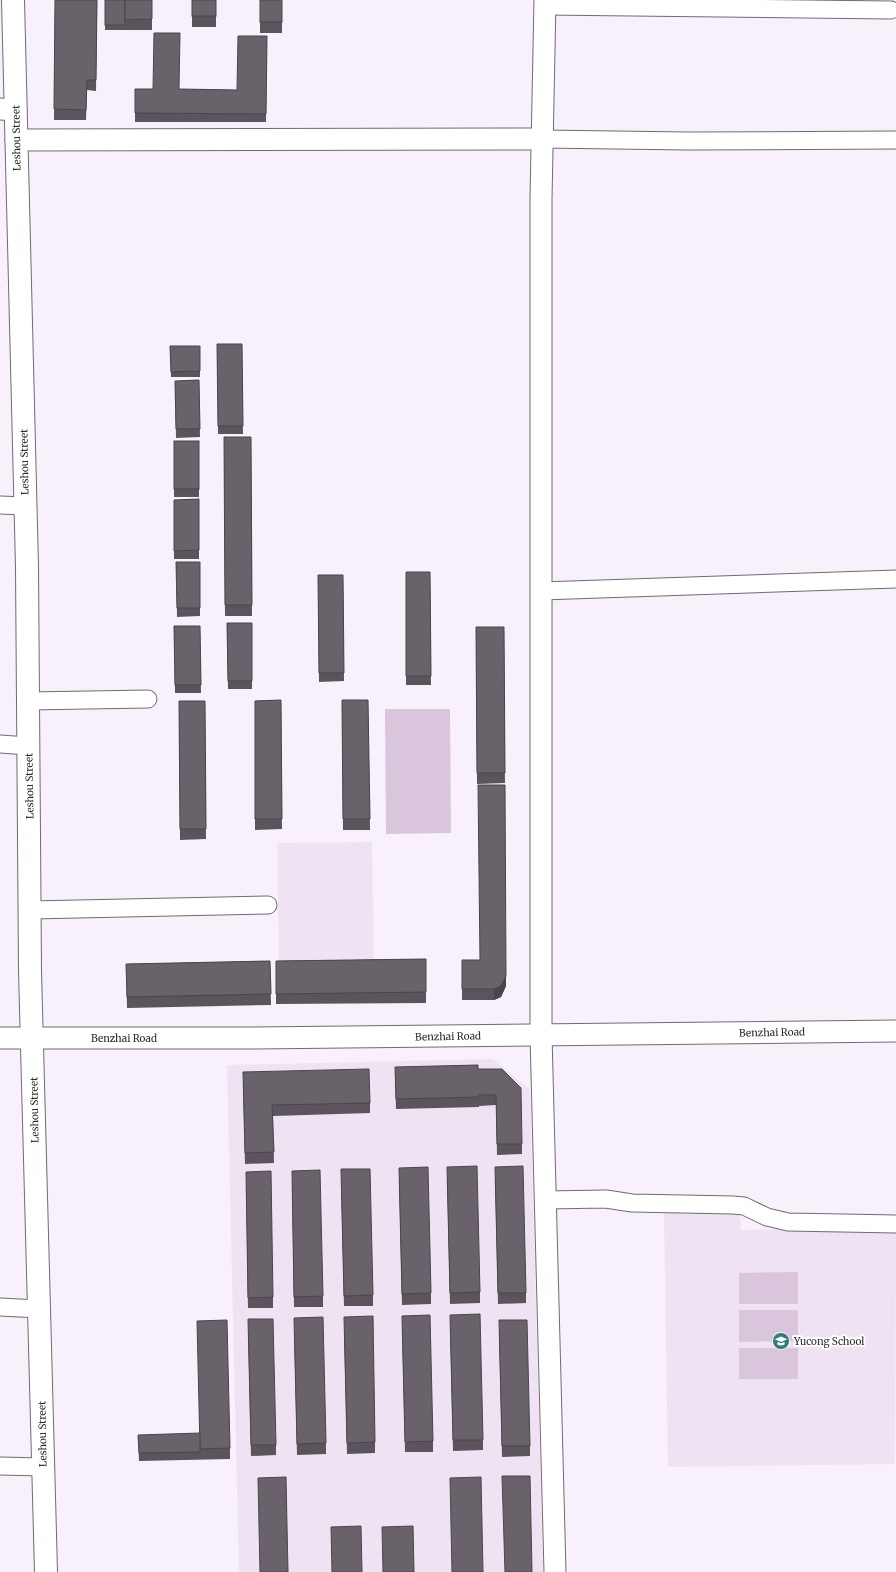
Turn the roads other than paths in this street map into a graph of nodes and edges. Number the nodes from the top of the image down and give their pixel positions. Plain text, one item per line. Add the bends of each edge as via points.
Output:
1 (13, 0) edge
2 (545, 3) edge
3 (891, 10) dead end
4 (8, 110) edge
5 (542, 139) junction
6 (16, 140) junction
7 (896, 140) edge
8 (0, 505) edge
9 (25, 506) junction
10 (896, 579) edge
11 (541, 591) junction
12 (148, 699) dead end
13 (28, 701) junction
14 (0, 744) edge
15 (28, 746) junction
16 (268, 905) dead end
17 (30, 910) junction
18 (896, 1031) edge
19 (541, 1035) junction
20 (0, 1038) edge
21 (32, 1038) junction
22 (545, 1200) junction
23 (896, 1224) edge
24 (0, 1307) edge
25 (39, 1309) junction
26 (0, 1466) edge
27 (43, 1467) junction
28 (46, 1572) edge
29 (555, 1572) edge

1 - 4 main road, Leshou Street
2 - 3 street
2 - 5 street
4 - 6 main road, Leshou Street
5 - 6 street
5 - 7 street
5 - 11 street
6 - 9 main road, Leshou Street
8 - 9 street
9 - 13 main road, Leshou Street
10 - 11 street
11 - 19 street
12 - 13 street
13 - 15 main road, Leshou Street
14 - 15 street
15 - 17 main road, Leshou Street
16 - 17 street
17 - 21 main road, Leshou Street
18 - 19 street, Benzhai Road
19 - 21 street, Benzhai Road
19 - 22 street
20 - 21 street, Benzhai Road
21 - 25 main road, Leshou Street
22 - 23 street via 606,1199 632,1203 733,1205 744,1206 767,1217 788,1222
22 - 29 street
24 - 25 street
25 - 27 main road, Leshou Street
26 - 27 street
27 - 28 main road, Leshou Street

